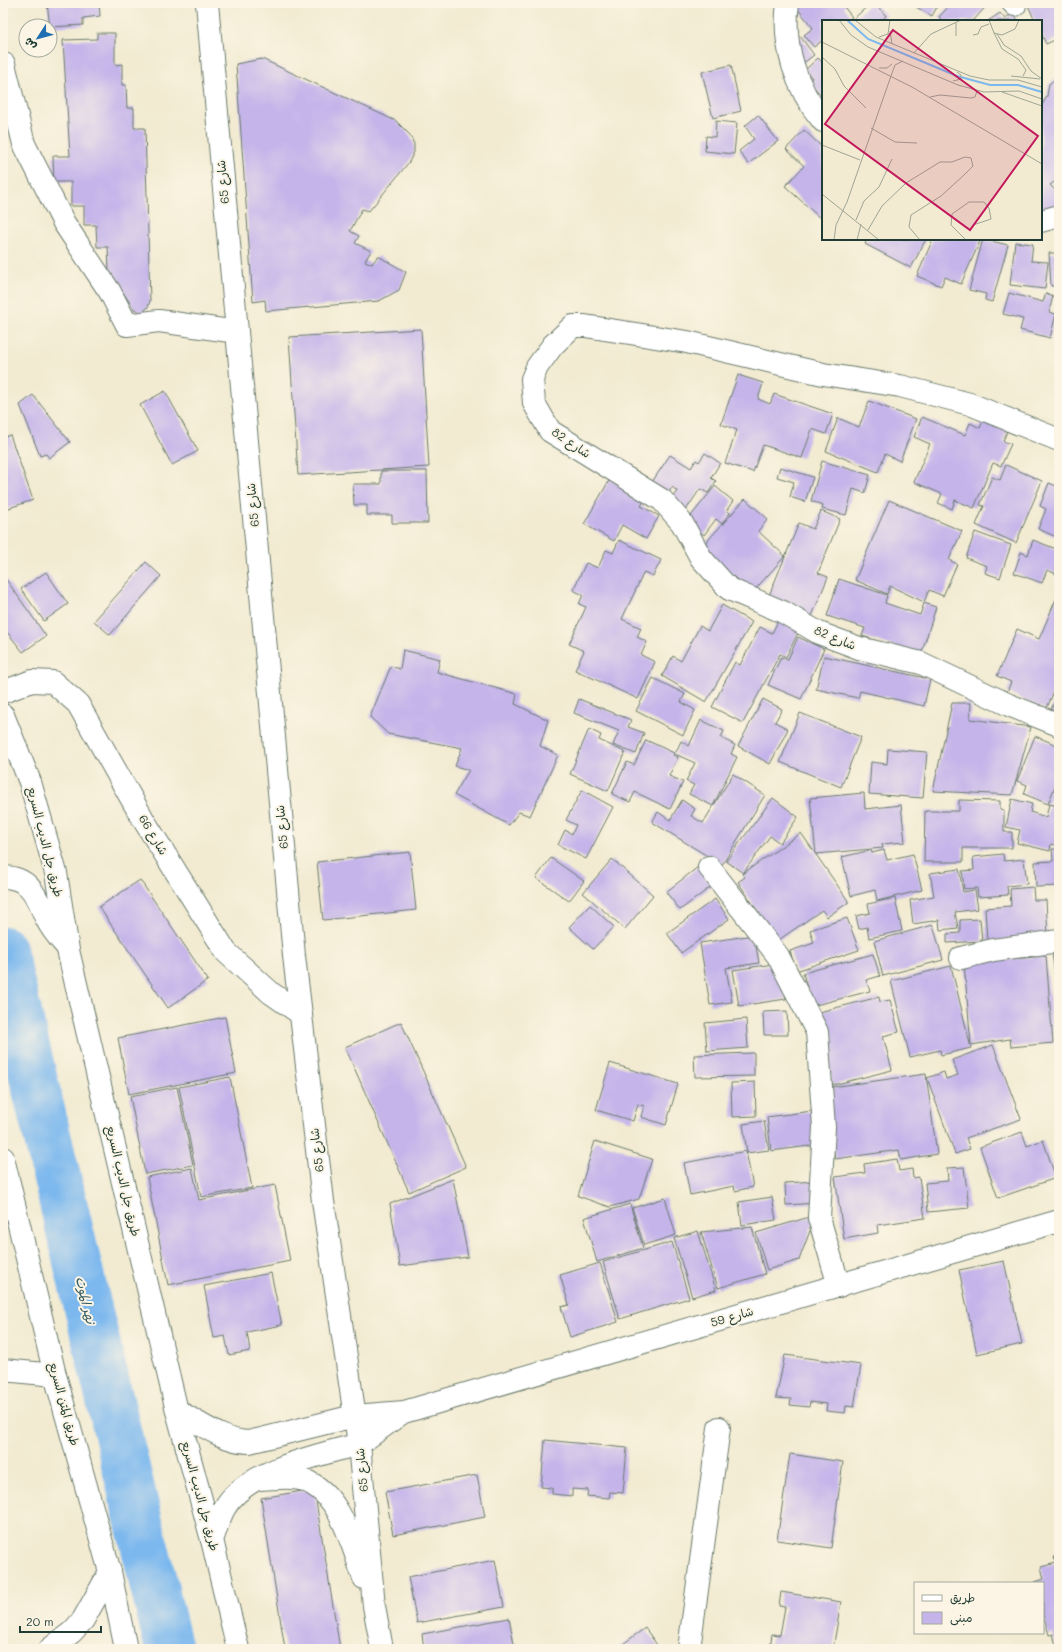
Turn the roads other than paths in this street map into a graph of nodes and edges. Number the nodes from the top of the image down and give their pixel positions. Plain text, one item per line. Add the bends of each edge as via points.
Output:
1 (207, 3) edge
2 (788, 3) edge
3 (4, 64) dead end
4 (822, 120) edge
5 (1059, 216) edge
6 (1042, 221) edge
7 (237, 332) junction
8 (1059, 440) edge
9 (3, 692) edge
10 (3, 715) edge
11 (1059, 725) edge
12 (709, 867) dead end
13 (3, 877) edge
14 (1059, 941) edge
15 (68, 950) junction
16 (961, 958) dead end
17 (301, 1014) junction
18 (3, 1158) edge
19 (1059, 1221) edge
20 (839, 1286) junction
21 (3, 1370) edge
22 (55, 1375) junction
23 (177, 1411) junction
24 (404, 1412) junction
25 (354, 1416) junction
26 (719, 1428) dead end
27 (360, 1444) junction
28 (258, 1479) junction
29 (212, 1540) junction
30 (110, 1572) junction
31 (374, 1606) junction
32 (50, 1649) edge
33 (126, 1649) edge
34 (238, 1649) edge
35 (382, 1649) edge
36 (689, 1649) edge

1 - 7 main road, شارع 65
2 - 4 main road via 787,45 806,98
3 - 7 main road via 24,144 64,223 110,292 127,324 159,321
5 - 6 main road
7 - 17 main road, شارع 65
8 - 11 main road, شارع 82 via 970,404 900,386 823,374 687,342 585,326 573,326 553,345 537,367 532,379 534,403 550,431 662,500 682,523 701,558 729,589 783,612 819,633 859,648 921,664
9 - 17 main road, شارع 66 via 32,681 53,682 78,704 143,819 226,952 271,993
10 - 15 main road, طريق جل الديب السريع via 30,782 56,873
12 - 20 main road via 778,956 817,1032 824,1127 819,1218
13 - 15 main road via 25,884 39,899 48,921
14 - 16 main road via 993,950
15 - 23 main road, طريق جل الديب السريع
17 - 25 main road, شارع 65 via 322,1201
18 - 22 main road, طريق المتن السريع
19 - 20 main road, شارع 59
20 - 24 main road, شارع 59
21 - 22 main road
22 - 30 main road, طريق المتن السريع
23 - 25 main road, شارع 59 via 227,1438 249,1442
23 - 29 main road, طريق جل الديب السريع
24 - 25 main road, شارع 59
24 - 27 main road, شارع 59
25 - 27 main road, شارع 65
26 - 36 main road
27 - 28 main road, شارع 59 via 284,1466
27 - 31 main road, شارع 65
28 - 29 main road, شارع 59 via 238,1492 224,1508
28 - 31 main road via 304,1480 329,1499 344,1524
29 - 34 main road, طريق جل الديب السريع
30 - 32 main road via 83,1620
30 - 33 main road, طريق المتن السريع
31 - 35 main road, شارع 65

